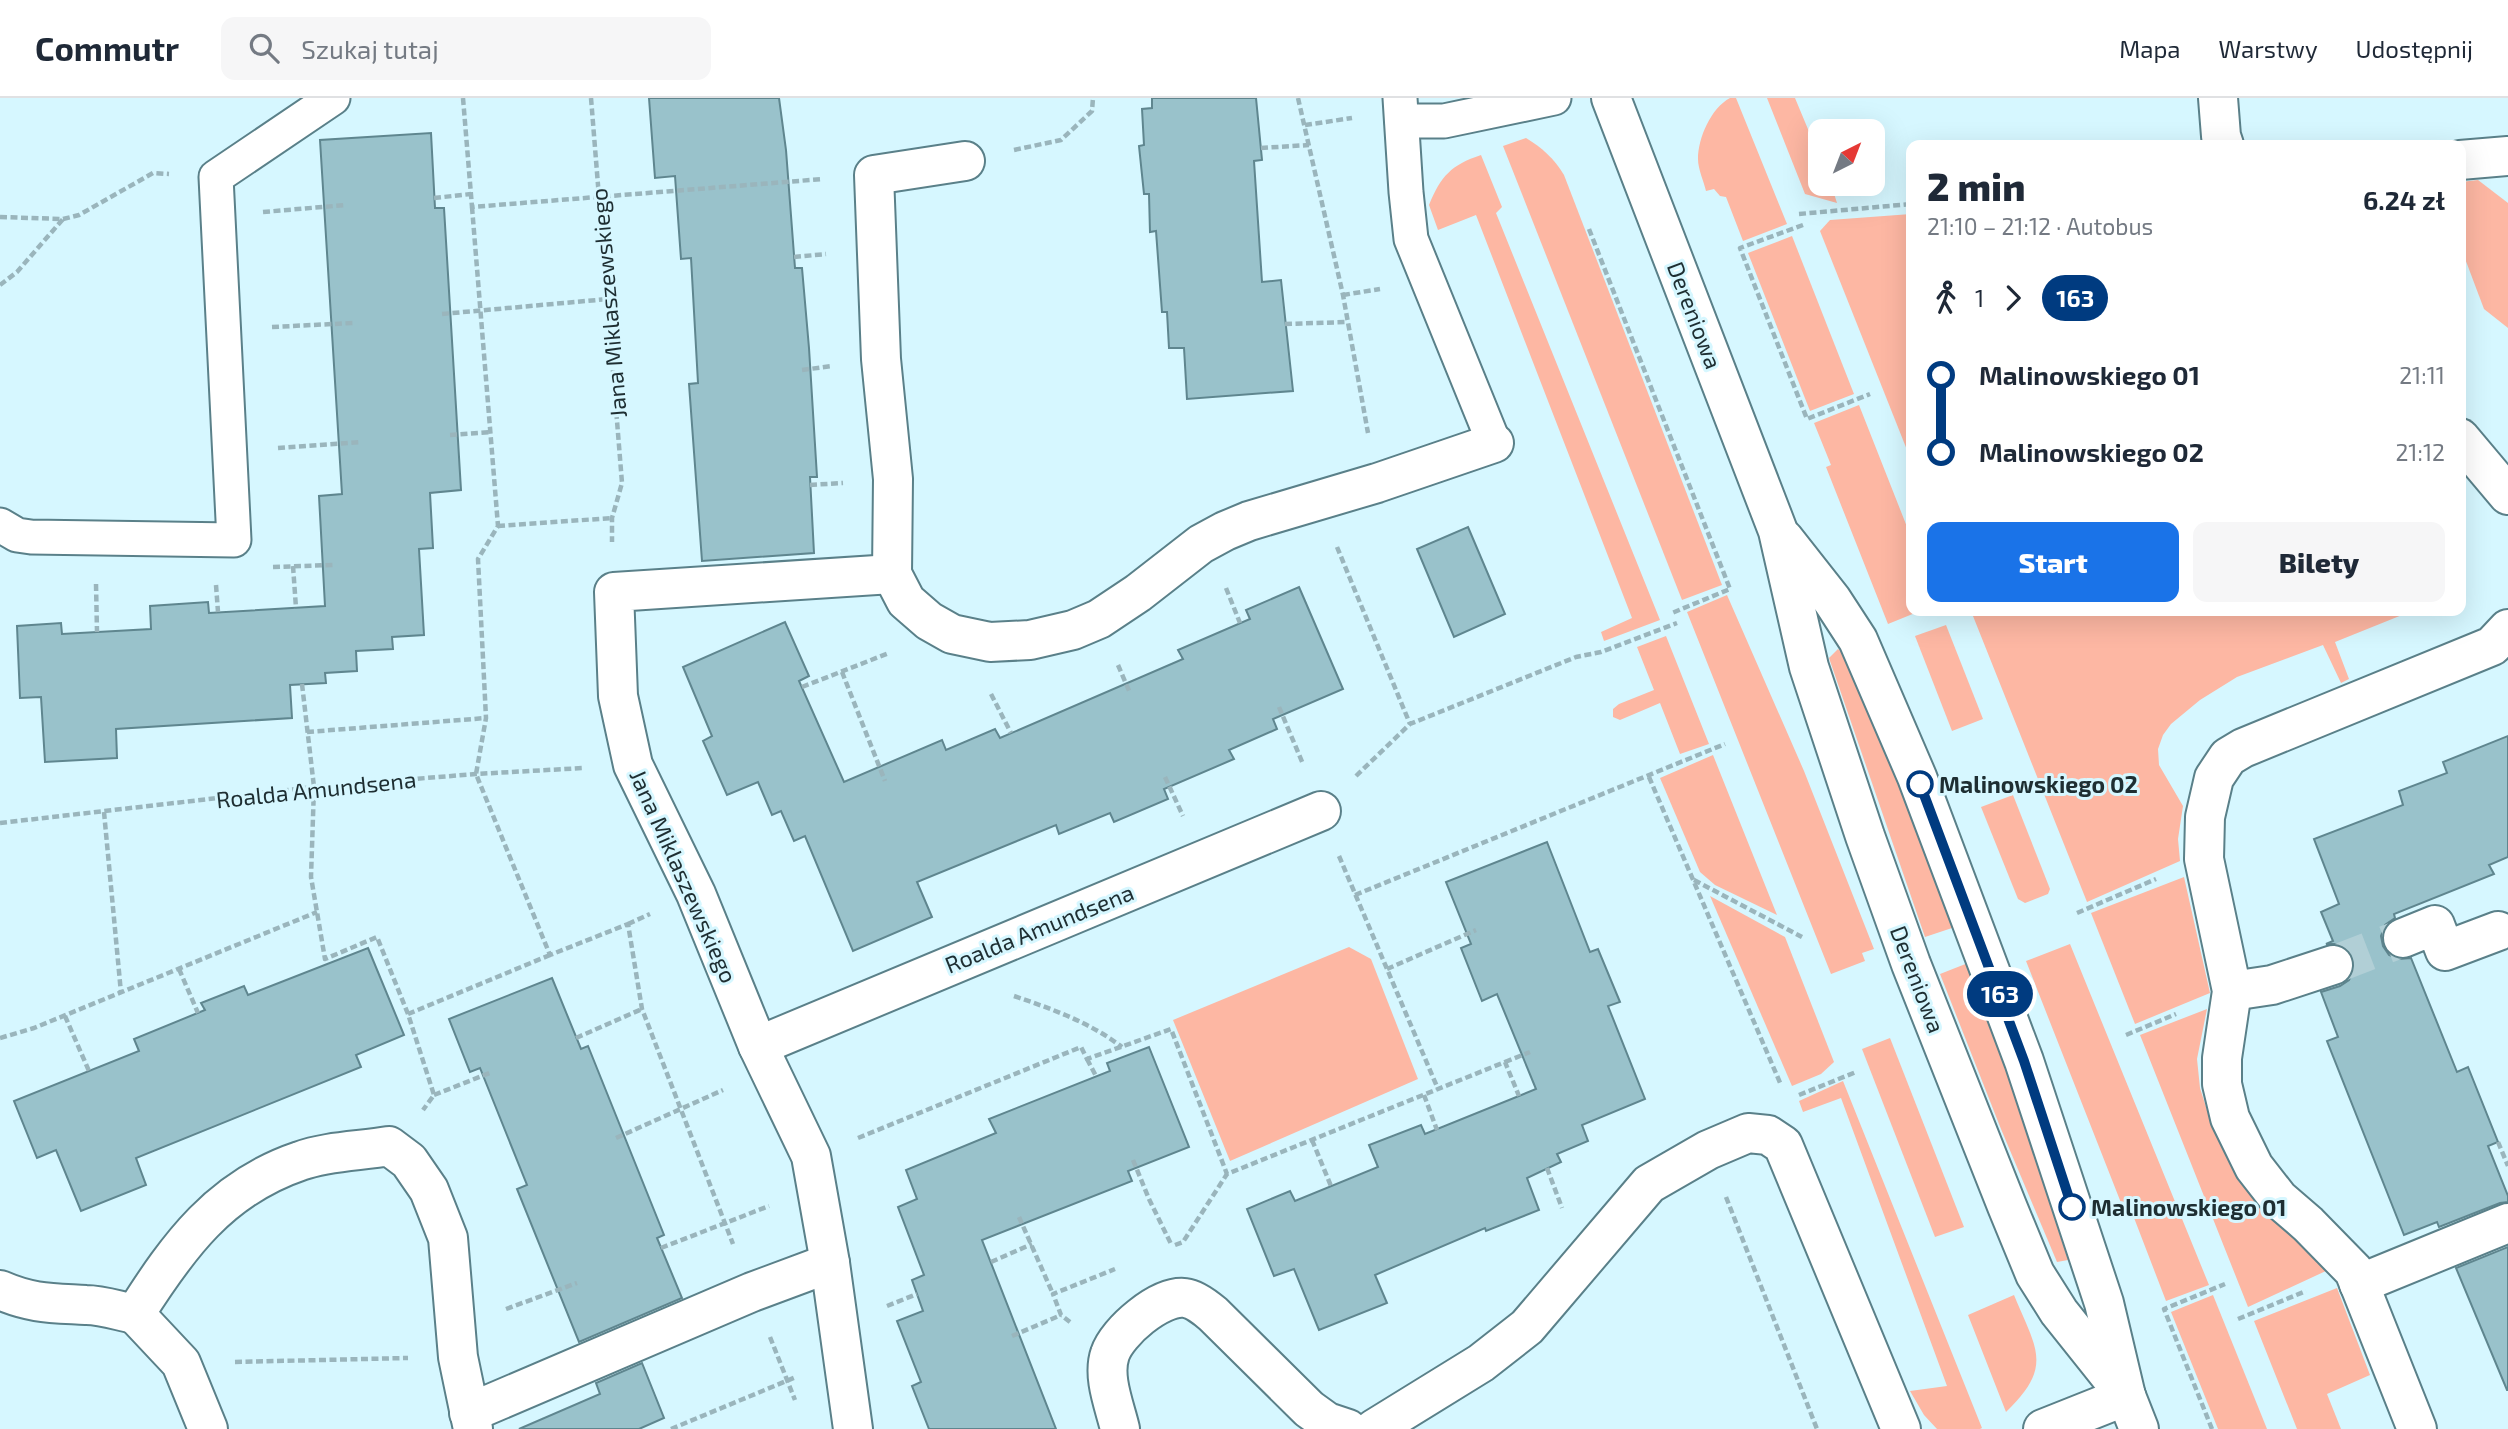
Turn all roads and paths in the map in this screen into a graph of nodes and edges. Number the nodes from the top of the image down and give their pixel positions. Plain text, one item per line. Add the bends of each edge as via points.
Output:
1 (333, 98) edge
2 (463, 98) edge
3 (591, 98) edge
4 (1093, 98) edge
5 (1298, 98) edge
6 (1554, 98) edge
7 (1611, 98) edge
8 (2218, 98) edge
9 (1401, 109) edge
10 (2222, 140) edge
11 (1309, 145) junction
12 (1261, 148) dead end
13 (2508, 156) edge
14 (2466, 160) edge
15 (965, 161) joint
16 (874, 176) junction
17 (216, 177) junction
18 (471, 194) junction
19 (599, 197) junction
20 (434, 198) dead end
21 (1906, 204) edge
22 (346, 205) dead end
23 (472, 206) junction
24 (265, 212) dead end
25 (1799, 214) dead end
26 (0, 217) edge
27 (63, 219) junction
28 (1803, 225) dead end
29 (1590, 229) dead end
30 (0, 285) edge
31 (608, 299) junction
32 (480, 310) junction
33 (442, 314) dead end
34 (1347, 322) junction
35 (353, 323) dead end
36 (1285, 324) dead end
37 (271, 327) dead end
38 (1870, 394) dead end
39 (491, 432) junction
40 (450, 435) dead end
41 (361, 442) dead end
42 (1494, 443) joint
43 (2466, 445) edge
44 (279, 448) dead end
45 (1377, 484) junction
46 (2508, 495) edge
47 (1317, 500) junction
48 (612, 519) junction
49 (0, 525) edge
50 (498, 526) junction
51 (1778, 531) junction
52 (333, 565) dead end
53 (96, 574) dead end
54 (892, 574) junction
55 (614, 592) junction
56 (217, 600) dead end
57 (296, 608) dead end
58 (218, 612) dead end
59 (1672, 613) dead end
60 (1677, 624) dead end
61 (2508, 628) edge
62 (97, 632) dead end
63 (900, 648) dead end
64 (842, 672) junction
65 (1124, 680) dead end
66 (302, 684) dead end
67 (802, 687) dead end
68 (1130, 693) dead end
69 (1279, 707) dead end
70 (486, 718) junction
71 (1005, 721) dead end
72 (1410, 724) junction
73 (1287, 727) dead end
74 (307, 732) junction
75 (1012, 733) dead end
76 (1725, 744) dead end
77 (633, 765) junction
78 (476, 774) junction
79 (1165, 777) dead end
80 (1649, 777) junction
81 (886, 781) dead end
82 (314, 788) junction
83 (1178, 806) dead end
84 (1321, 811) joint
85 (104, 812) junction
86 (0, 823) edge
87 (1693, 879) junction
88 (2143, 885) dead end
89 (1355, 895) dead end
90 (1359, 902) dead end
91 (317, 912) junction
92 (2077, 913) dead end
93 (1476, 930) dead end
94 (1802, 937) dead end
95 (2505, 937) edge
96 (2403, 938) tunnel mouth
97 (550, 954) junction
98 (2333, 965) tunnel mouth
99 (179, 969) junction
100 (1387, 969) junction
101 (2232, 991) junction
102 (121, 993) junction
103 (1012, 996) dead end
104 (642, 1009) junction
105 (198, 1013) dead end
106 (408, 1014) junction
107 (65, 1016) junction
108 (2171, 1016) dead end
109 (2126, 1035) dead end
110 (0, 1038) edge
111 (576, 1038) dead end
112 (758, 1046) junction
113 (1123, 1047) junction
114 (1530, 1052) dead end
115 (1087, 1059) junction
116 (1504, 1062) junction
117 (89, 1071) dead end
118 (492, 1072) dead end
119 (1856, 1072) dead end
120 (1096, 1076) dead end
121 (1782, 1088) dead end
122 (1438, 1089) junction
123 (434, 1095) junction
124 (1424, 1095) junction
125 (1519, 1096) dead end
126 (1787, 1100) dead end
127 (681, 1109) junction
128 (1437, 1129) dead end
129 (616, 1138) dead end
130 (1312, 1140) junction
131 (2497, 1142) dead end
132 (389, 1146) junction
133 (1708, 1150) junction
134 (2505, 1150) edge
135 (811, 1156) junction
136 (1133, 1160) dead end
137 (2508, 1166) edge
138 (1227, 1174) junction
139 (1331, 1186) dead end
140 (1019, 1217) dead end
141 (725, 1223) junction
142 (2508, 1223) edge
143 (1032, 1244) junction
144 (661, 1248) dead end
145 (991, 1262) dead end
146 (830, 1263) junction
147 (1116, 1269) dead end
148 (577, 1283) dead end
149 (2225, 1284) dead end
150 (2359, 1284) junction
151 (0, 1290) edge
152 (752, 1292) junction
153 (546, 1294) dead end
154 (1053, 1294) junction
155 (2297, 1295) dead end
156 (135, 1314) junction
157 (1061, 1315) junction
158 (2238, 1319) dead end
159 (1012, 1336) dead end
160 (1110, 1353) junction
161 (458, 1357) junction
162 (181, 1363) junction
163 (787, 1381) junction
164 (797, 1405) dead end
165 (2132, 1412) edge
166 (471, 1421) edge
167 (208, 1429) edge
168 (671, 1429) edge
169 (853, 1429) edge
170 (1120, 1429) edge
171 (1348, 1429) edge
172 (1374, 1429) edge
173 (1817, 1429) edge
174 (1901, 1429) edge
175 (2043, 1429) edge
176 (2212, 1429) edge
177 (2417, 1429) edge

1 - 17 lane
2 - 18 path
3 - 19 path, Jana Miklaszewskiego
4 - 15 path via 1092,111 1061,139
5 - 11 path
6 - 9 lane via 1444,121
7 - 51 street, Dereniowa
8 - 10 street
9 - 42 lane via 1411,239
11 - 12 path
11 - 34 path
13 - 14 street
15 - 16 street
16 - 19 path
16 - 54 street via 881,359 893,479
17 - 27 path via 153,173 79,215
17 - 49 lane via 234,540 31,537
18 - 20 path
18 - 23 path
19 - 23 path
19 - 31 path, Jana Miklaszewskiego
21 - 25 path
22 - 24 path
23 - 32 path
26 - 27 path
27 - 30 path
28 - 38 path via 1740,248 1807,419
29 - 59 path via 1730,589
31 - 32 path
31 - 48 path, Jana Miklaszewskiego via 622,483
32 - 33 path
32 - 39 path
34 - 36 path
34 - 45 path
35 - 37 path
39 - 40 path
39 - 50 path
41 - 44 path
42 - 45 street
43 - 46 street
45 - 47 street
47 - 54 street via 1225,531 1099,619 1049,637 990,642 952,634 905,601
47 - 72 path
48 - 50 path
48 - 55 path, Jana Miklaszewskiego
50 - 70 path via 478,559
51 - 165 street, Dereniowa via 1858,640 1917,777 2024,1061 2104,1303
51 - 165 street, Dereniowa via 1809,667 1864,836 2001,1193 2035,1274
52 - 57 path via 293,566
53 - 62 path
54 - 55 street
55 - 77 street, Jana Miklaszewskiego via 618,696
56 - 58 path
60 - 72 path via 1576,657
61 - 101 street via 2492,646 2228,757 2214,778 2205,817 2204,859
63 - 64 path
64 - 67 path
64 - 81 path
65 - 68 path
66 - 74 path
69 - 73 path
70 - 74 path
70 - 78 path
71 - 75 path
72 - 84 path
74 - 82 path
76 - 80 path
77 - 78 path, Roalda Amundsena
77 - 112 street, Jana Miklaszewskiego via 696,894
78 - 82 path, Roalda Amundsena
78 - 97 path
79 - 83 path
80 - 87 path
80 - 89 path
82 - 85 path, Roalda Amundsena
82 - 91 path via 311,877
84 - 112 street, Roalda Amundsena
85 - 86 path, Roalda Amundsena
85 - 102 path
87 - 94 path
87 - 121 path
88 - 92 path
90 - 100 path
91 - 99 path
91 - 106 path via 326,962 377,937
93 - 100 path
95 - 96 street via 2445,951 2435,925
97 - 104 path via 628,924
97 - 106 path
98 - 101 street via 2272,985
99 - 102 path
99 - 105 path
100 - 122 path
101 - 150 street via 2222,1058 2230,1118 2254,1167 2278,1199 2354,1271
102 - 107 path
103 - 113 path via 1062,1012
104 - 111 path
104 - 127 path
106 - 123 path
107 - 110 path
107 - 117 path
108 - 109 path
112 - 135 street, Jana Miklaszewskiego
113 - 115 path
113 - 138 path via 1171,1029
114 - 116 path
115 - 120 path
115 - 135 path via 1081,1047
116 - 122 path
116 - 125 path
118 - 123 path
119 - 126 path
122 - 124 path
123 - 132 path
124 - 128 path
124 - 130 path
127 - 129 path
127 - 141 path
130 - 138 path
130 - 139 path
131 - 134 path
132 - 156 street via 301,1160 266,1175 219,1206 186,1239
132 - 161 street via 409,1161 429,1190 448,1238
133 - 172 street via 1649,1184 1527,1327 1481,1363
133 - 173 path
133 - 174 street via 1748,1133 1768,1135 1783,1145
134 - 137 path
135 - 146 street, Jana Miklaszewskiego
136 - 138 path via 1170,1248 1182,1242
140 - 143 path
141 - 144 path
141 - 152 path
142 - 150 street
143 - 145 path
143 - 154 path
146 - 152 street
146 - 169 street, Jana Miklaszewskiego
147 - 154 path
148 - 153 path
149 - 176 path via 2164,1308
150 - 177 street
151 - 156 street via 27,1300 88,1304
152 - 163 path
152 - 166 street
154 - 157 path
155 - 158 path
156 - 162 street
157 - 159 path
157 - 160 path
160 - 170 street via 1107,1371
160 - 171 street via 1139,1317 1162,1303 1185,1298 1213,1314 1309,1409
161 - 162 path
161 - 166 street
162 - 167 street
163 - 164 path
163 - 168 path
165 - 175 street

